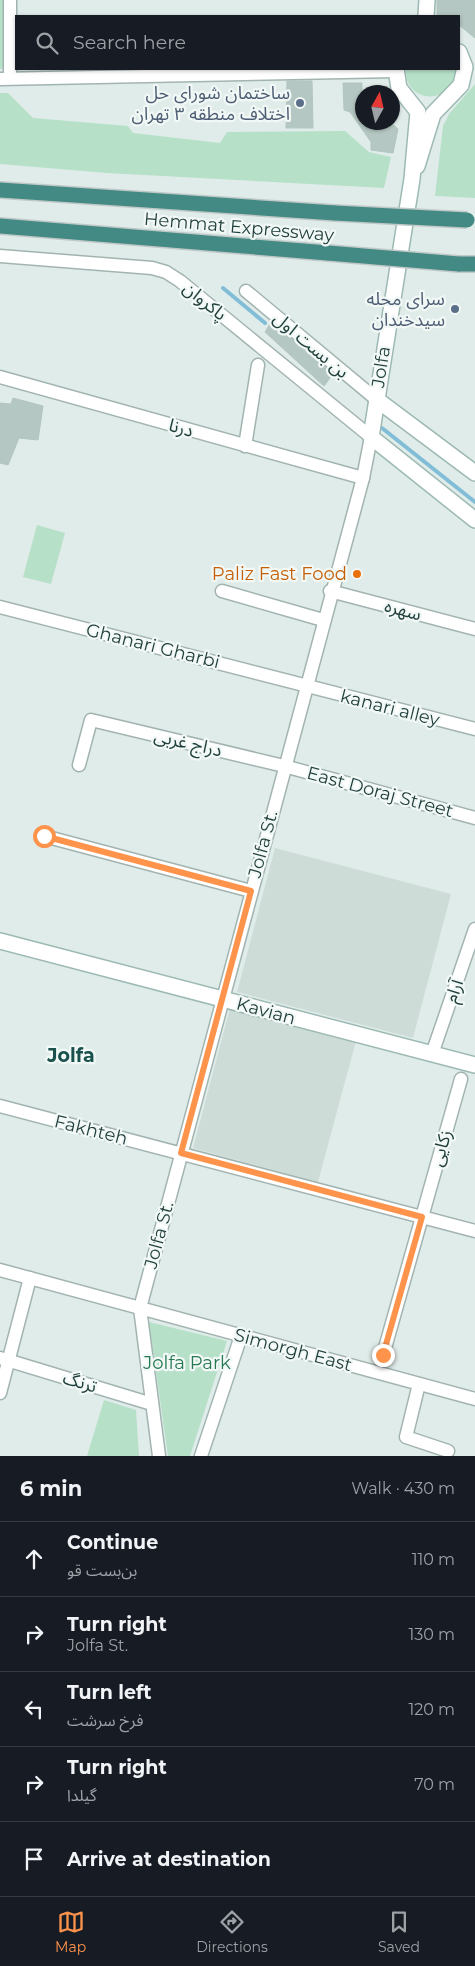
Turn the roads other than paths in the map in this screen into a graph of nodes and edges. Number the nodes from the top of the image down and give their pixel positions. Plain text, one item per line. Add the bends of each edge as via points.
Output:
1 (10, 0) edge
2 (427, 0) edge
3 (426, 15) edge
4 (460, 53) edge
5 (470, 67) edge
6 (395, 70) edge
7 (5, 78) edge
8 (412, 179) junction
9 (0, 190) edge
10 (471, 220) edge
11 (0, 226) edge
12 (0, 256) edge
13 (475, 264) edge
14 (246, 291) dead end
15 (258, 365) dead end
16 (0, 377) edge
17 (376, 399) junction
18 (372, 437) junction
19 (245, 446) junction
20 (475, 473) edge
21 (362, 478) junction
22 (475, 520) edge
23 (222, 591) dead end
24 (330, 591) junction
25 (0, 607) edge
26 (323, 620) junction
27 (475, 629) edge
28 (305, 686) junction
29 (475, 729) edge
30 (78, 765) dead end
31 (284, 766) junction
32 (475, 818) edge
33 (44, 836) dead end
34 (251, 891) junction
35 (475, 929) edge
36 (0, 941) edge
37 (222, 999) junction
38 (432, 1054) junction
39 (475, 1065) edge
40 (461, 1079) dead end
41 (0, 1106) edge
42 (181, 1153) junction
43 (422, 1217) junction
44 (475, 1231) edge
45 (0, 1270) edge
46 (30, 1278) junction
47 (140, 1308) junction
48 (241, 1336) junction
49 (383, 1355) dead end
50 (4, 1359) edge
51 (419, 1384) junction
52 (0, 1393) edge
53 (475, 1399) edge
54 (152, 1404) junction
55 (448, 1451) dead end
56 (159, 1456) edge
57 (201, 1456) edge

1 - 7 street
2 - 3 main road
4 - 5 main road
5 - 8 main road via 461,85 433,114
6 - 7 street
6 - 8 main road via 399,88 418,112
8 - 17 main road, Jolfa
9 - 10 highway, Hemmat Expressway, bridge
11 - 13 highway, Hemmat Expressway, bridge
12 - 18 street, پاکروان via 152,268 166,272
14 - 17 street, بن بست اول
15 - 19 street
16 - 19 street, درنا
17 - 18 main road, Jolfa
17 - 20 main road
18 - 21 street, Jolfa St.
18 - 22 main road
19 - 21 street, درنا
21 - 24 street, Jolfa St.
23 - 26 street
24 - 26 street, Jolfa St.
24 - 27 street, سهره
25 - 28 street, Ghanari Gharbi
26 - 28 street, Jolfa St.
28 - 29 street, kanari alley
28 - 31 street, Jolfa St.
30 - 31 street, دراج غربی via 92,720
31 - 32 street, East Doraj Street
31 - 34 street, Jolfa St.
33 - 34 street
34 - 37 street, Jolfa St.
35 - 38 street, آرام
36 - 37 main road, Kavian
37 - 38 main road, Kavian
37 - 42 street, Jolfa St.
38 - 39 main road, Kavian
40 - 43 street, زکایی
41 - 42 street, Fakhteh
42 - 43 street, Fakhteh
42 - 47 street, Jolfa St.
43 - 44 street, Fakhteh
43 - 49 street, زکایی
45 - 46 street, Simorgh East
46 - 47 street, Simorgh East
46 - 50 street
47 - 48 street, Simorgh East
47 - 54 street
48 - 51 street, Simorgh East
48 - 57 street
50 - 52 street
50 - 54 street, ترنگ
51 - 53 street, Simorgh East
51 - 55 street via 406,1437
54 - 56 street

